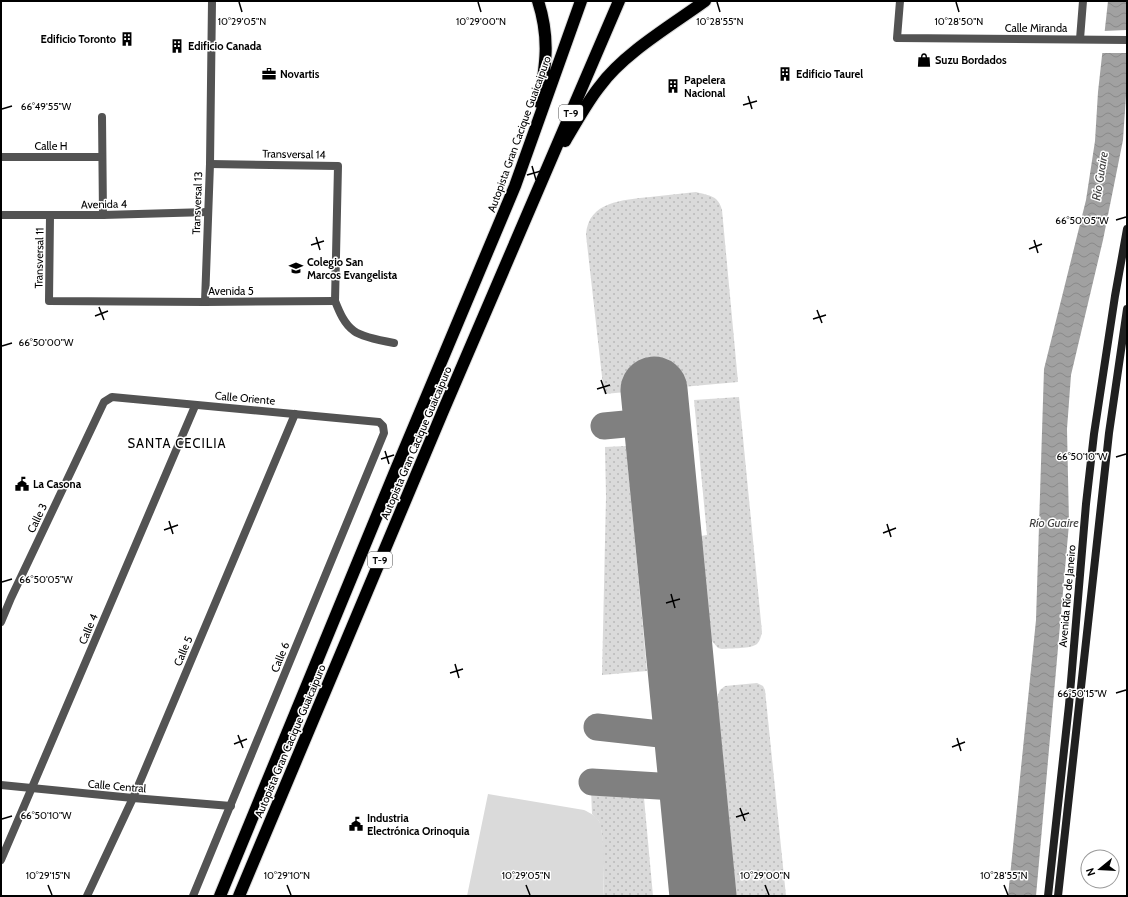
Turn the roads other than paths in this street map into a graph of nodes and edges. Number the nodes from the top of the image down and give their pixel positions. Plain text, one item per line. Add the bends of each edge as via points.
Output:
1 (212, 1) edge
2 (538, 1) edge
3 (581, 1) edge
4 (619, 1) edge
5 (705, 1) edge
6 (900, 1) edge
7 (1083, 1) edge
8 (1082, 39) junction
9 (1127, 40) edge
10 (102, 116) dead end
11 (528, 150) junction
12 (1, 157) edge
13 (102, 157) junction
14 (210, 164) junction
15 (530, 207) junction
16 (208, 212) junction
17 (1, 215) edge
18 (103, 215) junction
19 (50, 216) junction
20 (1127, 229) edge
21 (49, 301) joint
22 (335, 301) junction
23 (206, 302) junction
24 (1127, 309) edge
25 (394, 343) dead end
26 (104, 402) joint
27 (195, 406) junction
28 (295, 414) junction
29 (383, 426) joint
30 (1, 622) edge
31 (1, 785) edge
32 (32, 788) junction
33 (133, 798) junction
34 (231, 806) junction
35 (1, 860) edge
36 (87, 896) edge
37 (193, 896) edge
38 (220, 896) edge
39 (239, 896) edge
40 (1048, 896) edge
41 (1058, 896) edge

1 - 14 street, Transversal 13
2 - 11 highway via 544,20 546,43 544,74
3 - 11 highway, Autopista Gran Cacique Guaicaipuro / T-9
4 - 15 highway, Autopista Gran Cacique Guaicaipuro / T-9
5 - 15 highway via 643,46 600,85 561,147
6 - 8 street, Calle Miranda via 898,38
7 - 8 street
8 - 9 street, Calle Miranda
10 - 13 street
11 - 38 highway, Autopista Gran Cacique Guaicaipuro / T-9
12 - 13 street, Calle H
13 - 18 street
14 - 16 street, Transversal 13
14 - 22 street, Transversal 14 via 338,166
15 - 39 highway, Autopista Gran Cacique Guaicaipuro / T-9
16 - 18 street, Avenida 4
16 - 23 street, Transversal 13
17 - 19 street, Avenida 4
18 - 19 street, Avenida 4
19 - 21 street, Transversal 11
20 - 40 street, Avenida Río de Janeiro via 1092,457
21 - 23 street, Avenida 5
22 - 23 street, Avenida 5
22 - 25 street via 341,316 354,331
24 - 41 street, Avenida Río de Janeiro via 1109,433
26 - 27 street, Calle Oriente via 112,397
26 - 30 street, Calle 3
27 - 28 street, Calle Oriente
27 - 32 street, Calle 4
28 - 29 street, Calle Oriente via 379,422
28 - 33 street, Calle 5
29 - 34 street, Calle 6 via 384,433
31 - 32 street, Calle Central
32 - 33 street, Calle Central
32 - 35 street, Calle 4
33 - 34 street, Calle Central
33 - 36 street, Calle 5
34 - 37 street, Calle 6

